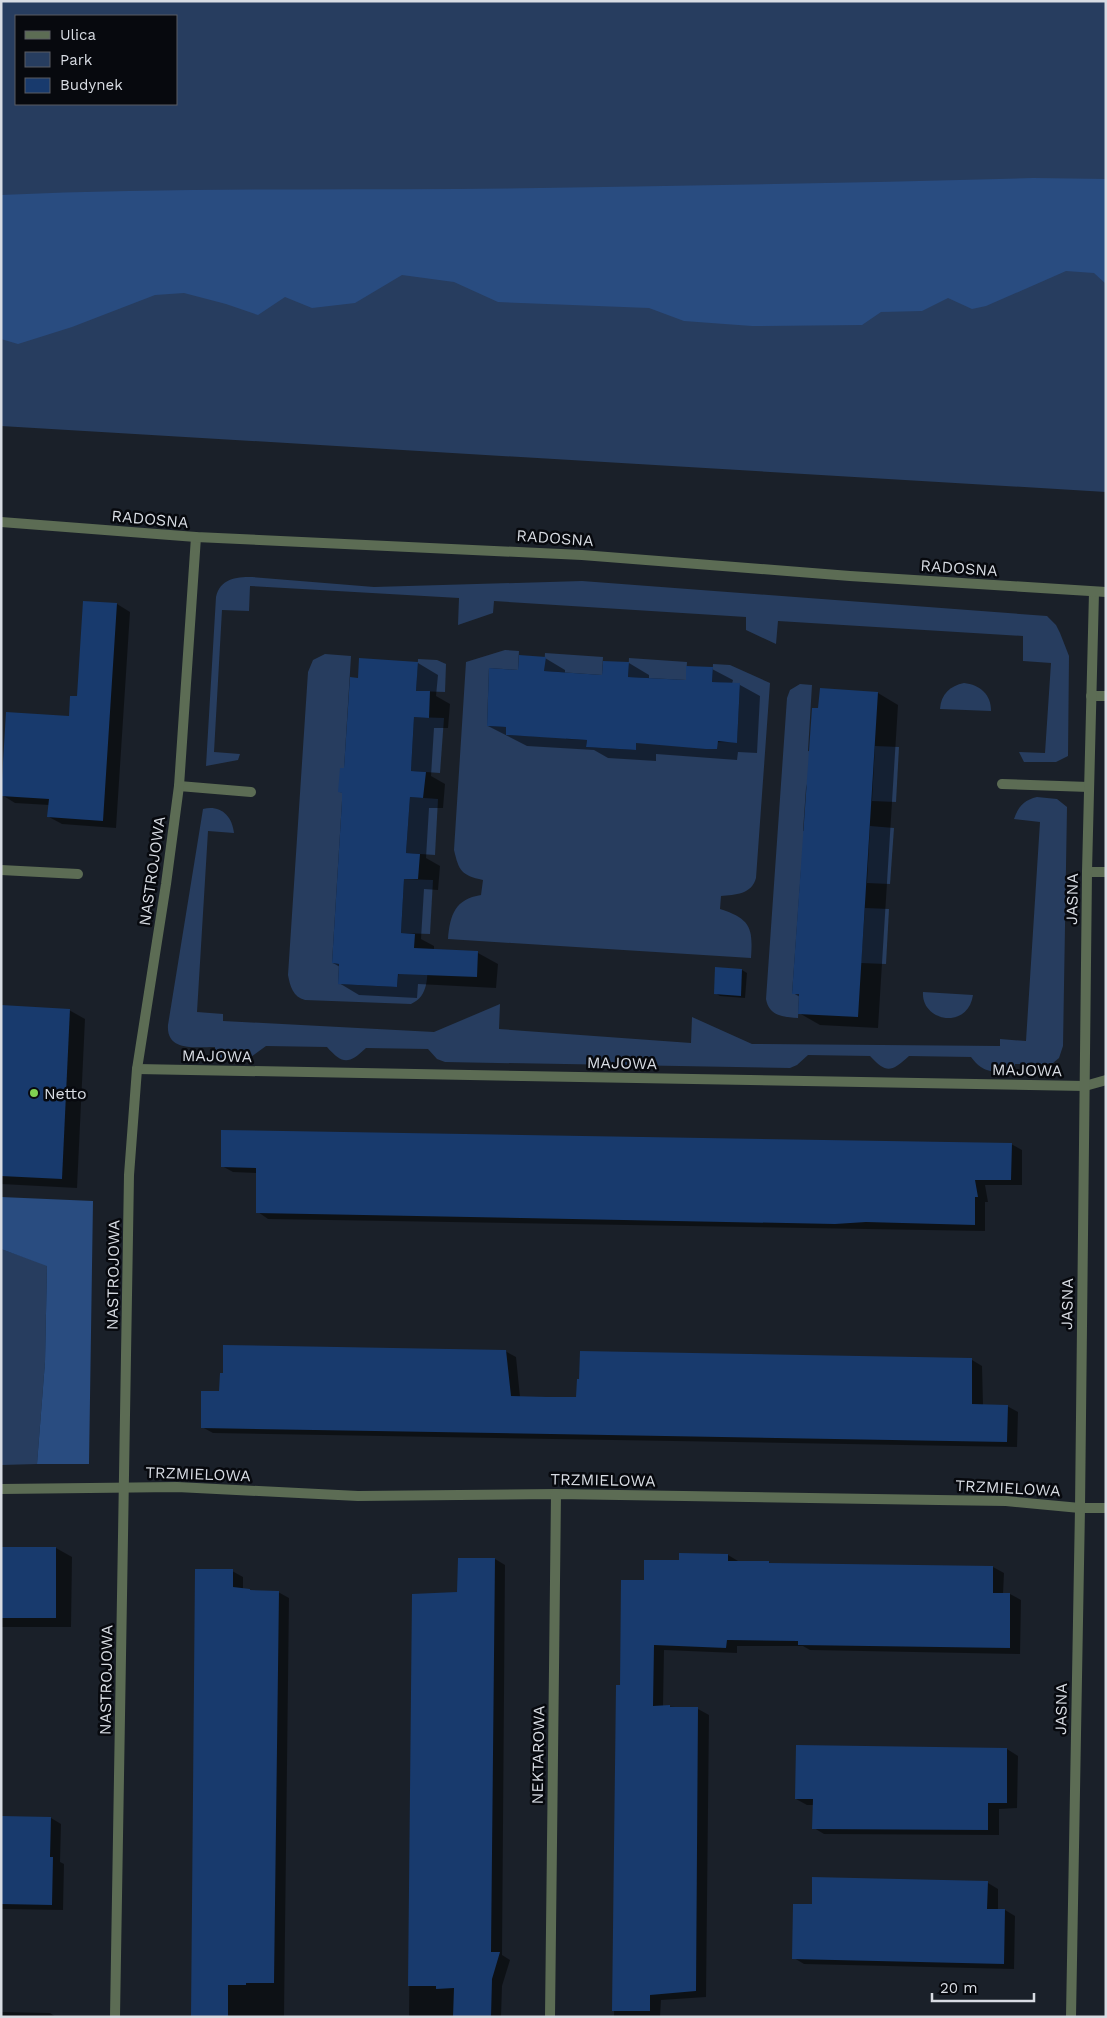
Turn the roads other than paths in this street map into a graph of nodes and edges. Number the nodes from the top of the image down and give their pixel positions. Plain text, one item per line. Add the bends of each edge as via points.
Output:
1 (1, 522) edge
2 (196, 537) junction
3 (1094, 592) junction
4 (1106, 592) edge
5 (1091, 696) junction
6 (1106, 696) edge
7 (1002, 784) dead end
8 (180, 786) junction
9 (1089, 787) junction
10 (251, 792) dead end
11 (1, 870) edge
12 (1087, 872) junction
13 (1106, 872) edge
14 (78, 874) dead end
15 (137, 1069) junction
16 (1106, 1080) edge
17 (1085, 1086) junction
18 (125, 1488) junction
19 (1, 1489) edge
20 (556, 1494) junction
21 (1080, 1508) junction
22 (1106, 1508) edge
23 (115, 2017) edge
24 (550, 2017) edge
25 (1071, 2017) edge

1 - 2 street, RADOSNA
2 - 3 street, RADOSNA via 582,555
2 - 8 street, NASTROJOWA
3 - 4 street, RADOSNA
3 - 5 street, JASNA
5 - 6 street
5 - 9 street, JASNA
7 - 9 street
8 - 10 street
8 - 15 street, NASTROJOWA
9 - 12 street, JASNA
11 - 14 street
12 - 13 street
12 - 17 street, JASNA
15 - 17 street, MAJOWA
15 - 18 street, NASTROJOWA via 129,1175
16 - 17 street, MAJOWA
17 - 21 street, JASNA
18 - 19 street, TRZMIELOWA
18 - 20 street, TRZMIELOWA via 358,1496
18 - 23 street, NASTROJOWA
20 - 21 street, TRZMIELOWA via 1006,1501
20 - 24 street, NEKTAROWA
21 - 22 street, TRZMIELOWA
21 - 25 street, JASNA

